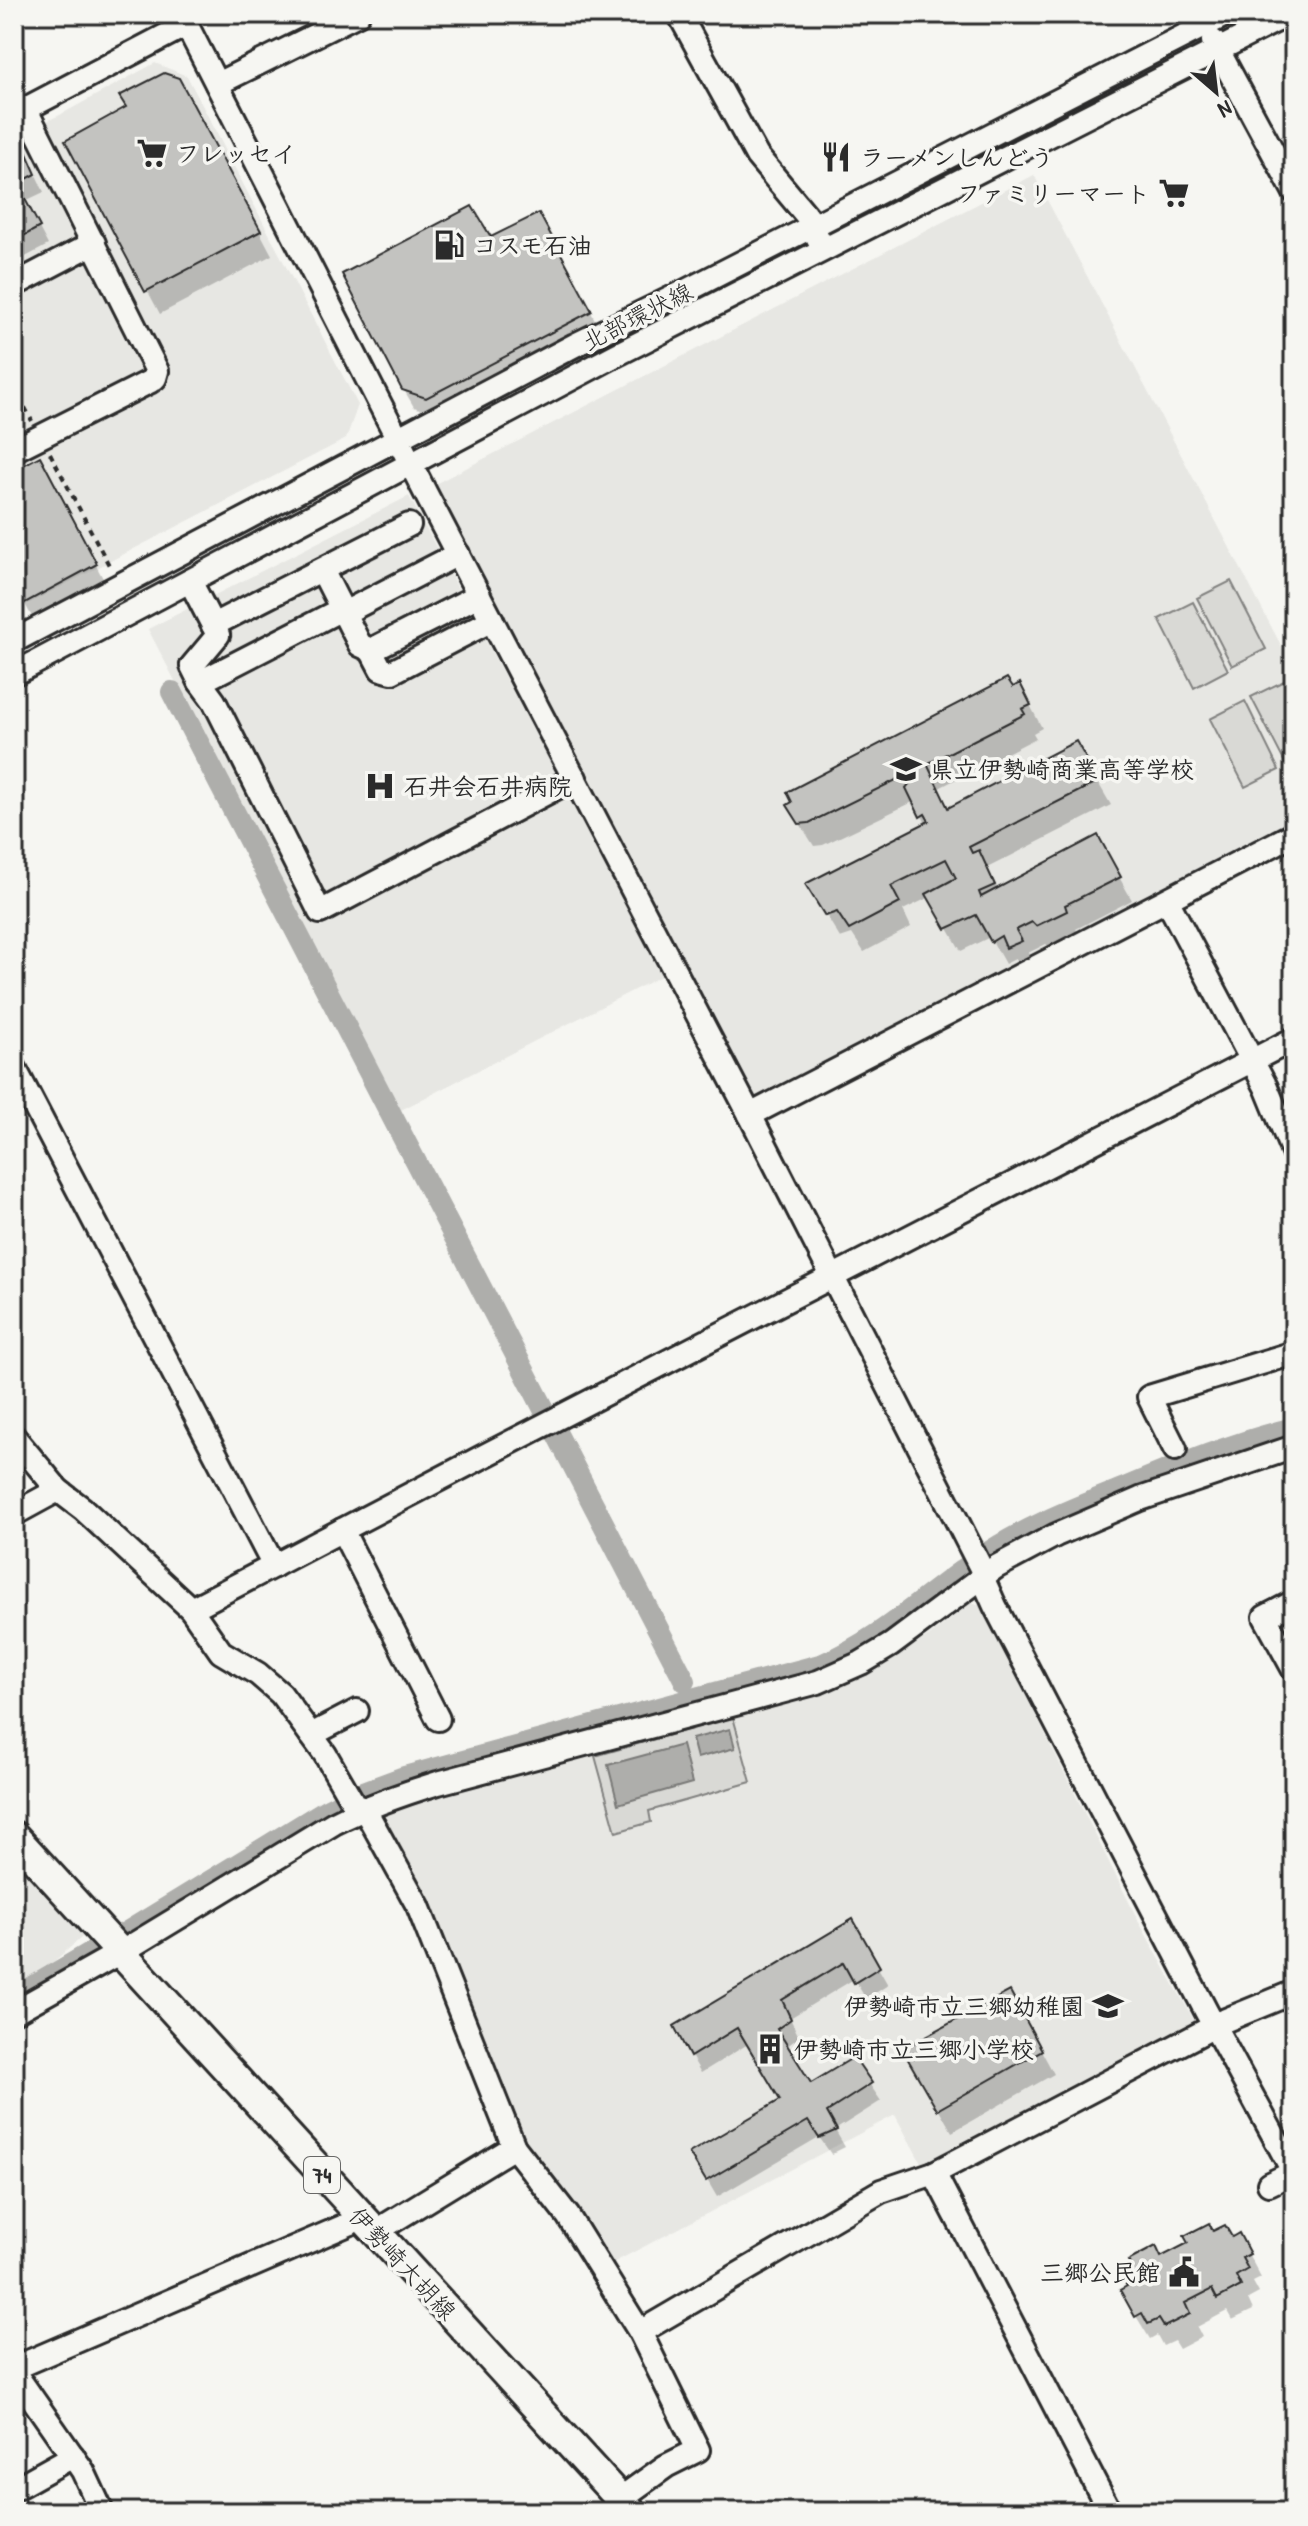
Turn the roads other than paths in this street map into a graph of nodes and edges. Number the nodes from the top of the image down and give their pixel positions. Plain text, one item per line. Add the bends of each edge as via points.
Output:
1 (358, 14) edge
2 (679, 14) edge
3 (1227, 14) edge
4 (1289, 14) edge
5 (184, 19) edge
6 (1203, 20) edge
7 (1219, 51) junction
8 (217, 84) junction
9 (20, 113) edge
10 (1294, 191) edge
11 (812, 226) junction
12 (94, 243) junction
13 (824, 249) junction
14 (14, 285) edge
15 (398, 436) junction
16 (14, 450) edge
17 (412, 463) junction
18 (409, 525) dead end
19 (458, 554) junction
20 (322, 570) junction
21 (190, 581) junction
22 (479, 595) junction
23 (344, 613) junction
24 (492, 620) junction
25 (213, 625) junction
26 (14, 641) edge
27 (371, 650) junction
28 (14, 674) edge
29 (200, 682) junction
30 (575, 778) junction
31 (1294, 834) edge
32 (1167, 900) junction
33 (1294, 1039) edge
34 (1253, 1061) junction
35 (14, 1067) edge
36 (750, 1115) junction
37 (1294, 1155) edge
38 (833, 1277) junction
39 (1294, 1353) edge
40 (14, 1437) edge
41 (1294, 1447) edge
42 (1175, 1449) dead end
43 (58, 1490) junction
44 (14, 1514) edge
45 (342, 1530) junction
46 (978, 1565) junction
47 (274, 1566) junction
48 (1294, 1602) edge
49 (191, 1609) junction
50 (1294, 1670) edge
51 (357, 1711) dead end
52 (438, 1719) dead end
53 (311, 1735) junction
54 (353, 1799) junction
55 (17, 1844) edge
56 (119, 1952) junction
57 (1294, 1992) edge
58 (14, 2012) edge
59 (1216, 2026) junction
60 (514, 2147) junction
61 (1288, 2148) edge
62 (934, 2173) junction
63 (1294, 2173) edge
64 (1269, 2184) dead end
65 (367, 2224) junction
66 (640, 2332) junction
67 (14, 2370) edge
68 (73, 2456) junction
69 (14, 2489) edge
70 (626, 2506) edge
71 (102, 2512) edge
72 (1110, 2512) edge

1 - 8 street
2 - 11 street via 757,156
3 - 6 street, 北部環状線
4 - 7 street, 北部環状線
5 - 8 street
5 - 9 street
6 - 7 street
6 - 11 street, 北部環状線
7 - 10 street
7 - 13 street, 北部環状線
8 - 15 street
9 - 12 street
11 - 13 street
11 - 15 street, 北部環状線
12 - 14 street
12 - 16 street via 156,365 155,378
13 - 17 street, 北部環状線
15 - 17 street
15 - 26 street, 北部環状線
17 - 19 street
17 - 21 street, 北部環状線
18 - 20 street
19 - 22 street
19 - 23 street
20 - 23 street
20 - 25 street
21 - 25 street
21 - 28 street, 北部環状線
22 - 24 street
22 - 27 street
23 - 27 street via 360,645
23 - 29 street via 334,613
24 - 27 street via 392,672 381,669
24 - 30 street
25 - 29 street via 218,635 192,666
29 - 30 street via 320,912
30 - 36 street
31 - 32 street
32 - 34 street
32 - 36 street
33 - 34 street
34 - 37 street
34 - 38 street
35 - 47 street
36 - 38 street
38 - 45 street
38 - 46 street
39 - 42 street via 1149,1397
40 - 43 street
41 - 46 street via 1099,1515 996,1567
43 - 44 street
43 - 49 street
45 - 47 street
45 - 52 street
46 - 54 street via 891,1645 818,1682 385,1799
46 - 59 street
47 - 49 street
48 - 50 street via 1265,1617
49 - 53 street via 221,1652 274,1687
51 - 53 street
53 - 54 street
54 - 56 street via 334,1823
54 - 60 street via 418,1906
55 - 56 main road, 伊勢崎大胡線 / 74
56 - 58 street
56 - 65 main road, 伊勢崎大胡線 / 74
57 - 59 street
59 - 61 street
59 - 62 street
60 - 65 street
60 - 66 street via 568,2216
61 - 63 street
62 - 66 street via 881,2191
62 - 72 street via 1015,2313
63 - 64 street
65 - 67 street via 349,2224
65 - 70 main road, 伊勢崎大胡線 / 74
66 - 70 street via 698,2450 666,2466
67 - 68 street
68 - 69 street
68 - 71 street

